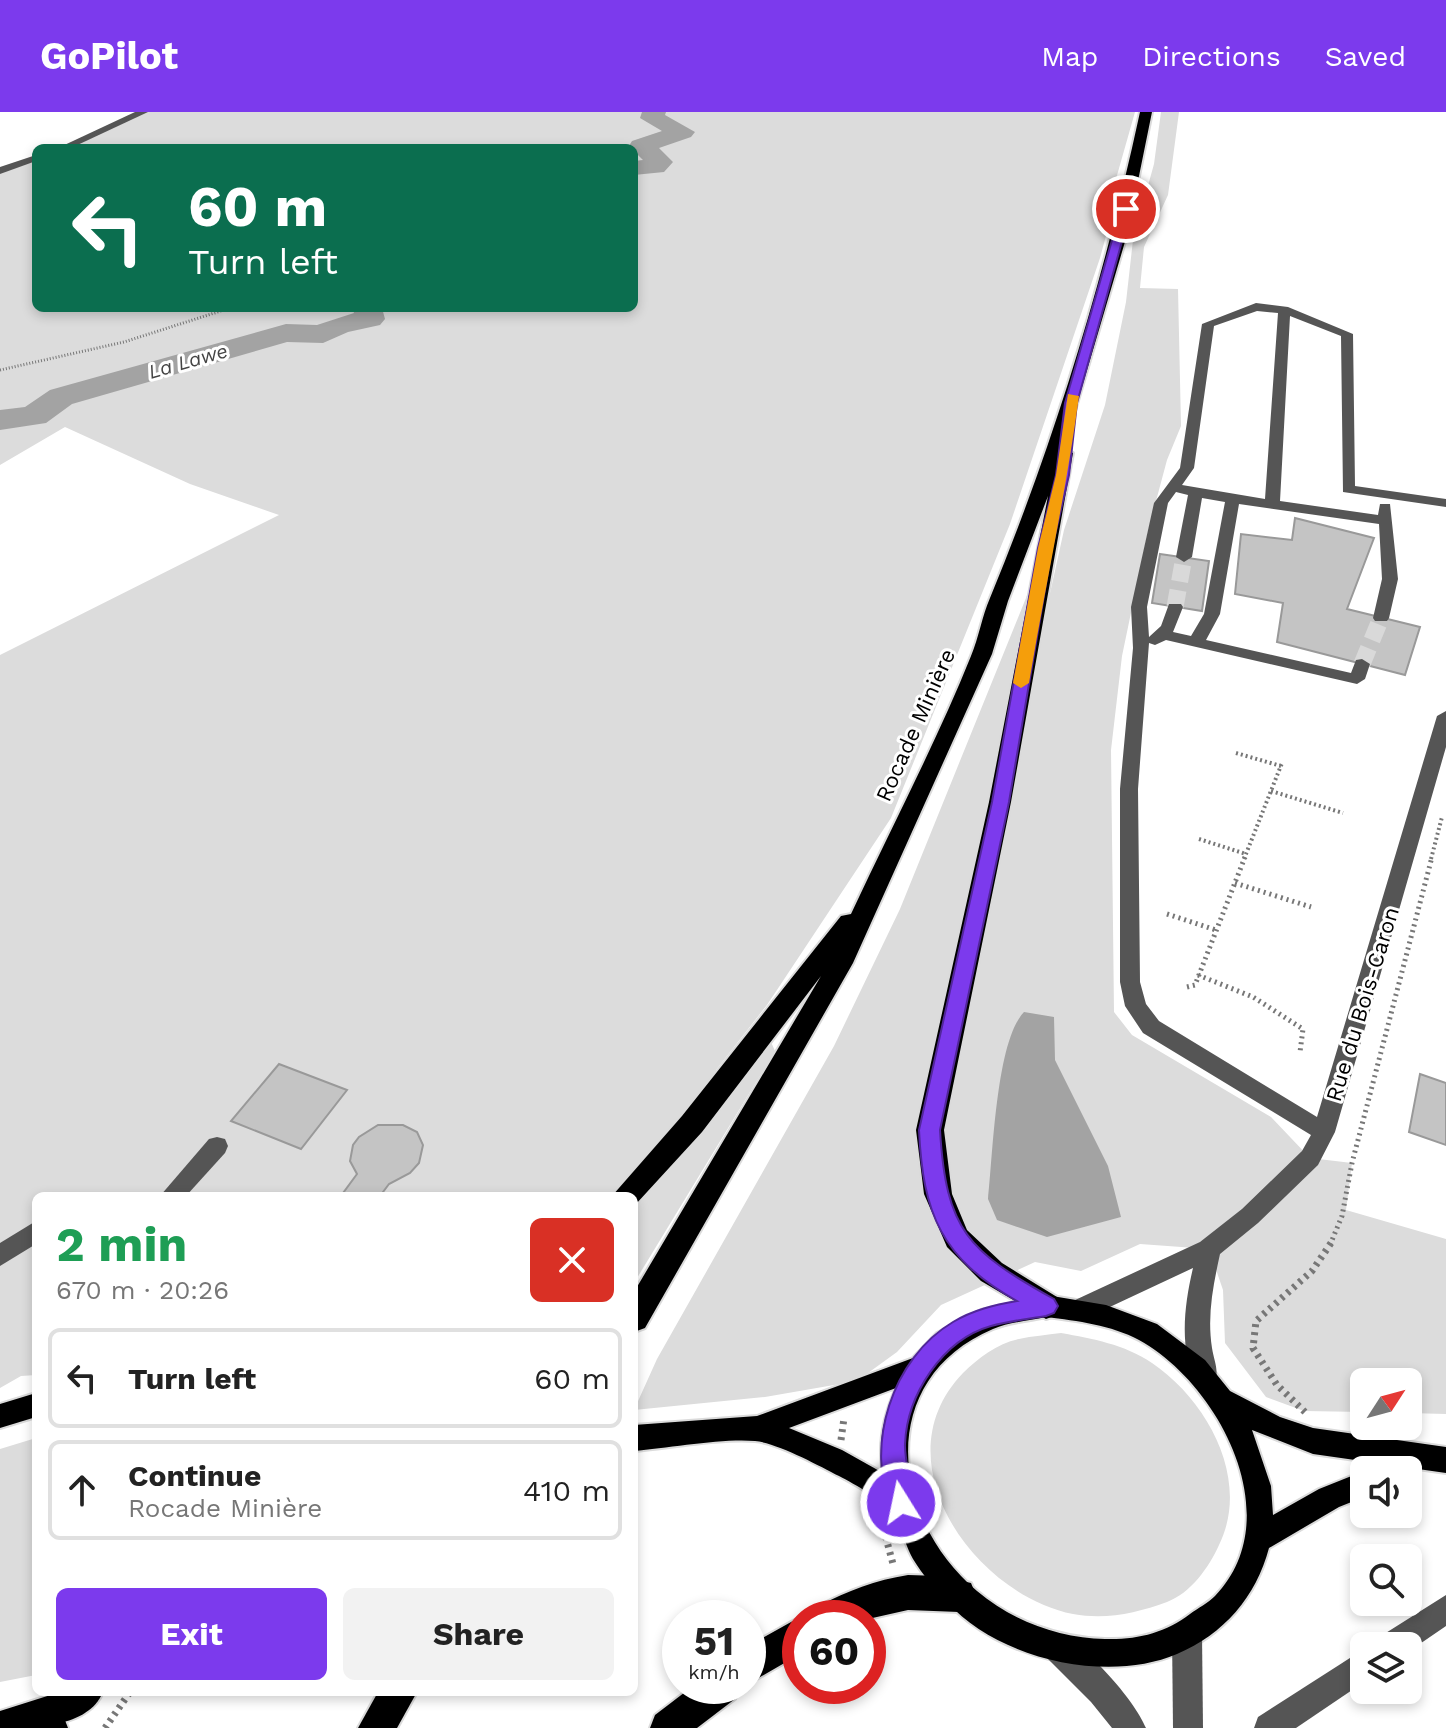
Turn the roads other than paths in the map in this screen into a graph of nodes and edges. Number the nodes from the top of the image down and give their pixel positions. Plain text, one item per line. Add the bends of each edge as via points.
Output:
1 (143, 112) edge
2 (1146, 112) edge
3 (72, 144) edge
4 (32, 159) edge
5 (0, 171) edge
6 (1284, 310) junction
7 (1071, 403) junction
8 (1174, 487) junction
9 (1196, 493) junction
10 (1384, 495) junction
11 (1233, 498) junction
12 (1446, 503) edge
13 (1272, 504) junction
14 (1386, 521) junction
15 (1184, 557) tunnel mouth
16 (1175, 607) tunnel mouth
17 (1381, 618) tunnel mouth
18 (1164, 635) junction
19 (1196, 642) junction
20 (1141, 648) junction
21 (1360, 671) dead end
22 (1446, 716) edge
23 (881, 880) junction
24 (1324, 1132) junction
25 (217, 1146) dead end
26 (176, 1192) edge
27 (630, 1192) edge
28 (32, 1234) edge
29 (1209, 1249) junction
30 (0, 1256) edge
31 (1046, 1306) junction
32 (1082, 1309) junction
33 (638, 1312) edge
34 (919, 1368) junction
35 (1205, 1376) junction
36 (1225, 1401) junction
37 (32, 1406) edge
38 (0, 1416) edge
39 (757, 1428) junction
40 (638, 1438) edge
41 (1446, 1460) edge
42 (1422, 1467) edge
43 (1350, 1490) edge
44 (901, 1503) junction
45 (1258, 1539) junction
46 (959, 1595) junction
47 (865, 1600) edge
48 (1446, 1609) edge
49 (1412, 1632) edge
50 (1187, 1634) junction
51 (1057, 1648) junction
52 (1350, 1673) edge
53 (81, 1696) edge
54 (396, 1696) edge
55 (699, 1704) edge
56 (23, 1726) edge
57 (376, 1728) edge
58 (668, 1728) edge
59 (1131, 1728) edge
60 (1188, 1728) edge
61 (1269, 1728) edge

1 - 3 street
2 - 7 highway, Rocade Minière via 1120,235
4 - 5 street
6 - 8 street via 1256,307 1208,324 1187,468
6 - 10 street via 1347,334 1348,489
6 - 13 street
7 - 23 highway, Rocade Minière via 982,654
7 - 31 highway via 1000,802 930,1130 941,1211 963,1247 995,1278
8 - 9 street
8 - 20 street via 1161,503 1139,607
9 - 11 street
9 - 15 street
10 - 12 street
10 - 14 street
11 - 13 street
11 - 19 street via 1212,614
13 - 14 street
14 - 17 street via 1390,579
16 - 18 street
18 - 19 street
18 - 20 street
19 - 21 street
20 - 24 street via 1129,789 1130,982 1136,1006 1167,1038
22 - 24 street, Rue du Bois-Caron
23 - 27 highway via 692,1124
23 - 33 highway, Rocade Minière via 793,1049
24 - 29 street, Rue du Bois-Caron via 1310,1158 1286,1184
25 - 26 street
28 - 30 street
29 - 32 street, Rue du Bois-Caron
29 - 35 street via 1194,1334
31 - 32 main road
31 - 34 main road via 987,1317 961,1329
32 - 35 main road via 1160,1339
34 - 39 main road
34 - 44 main road via 897,1416 893,1444
35 - 36 main road
36 - 41 main road via 1313,1441
36 - 45 main road via 1252,1453 1259,1482
37 - 38 main road
39 - 40 main road
39 - 44 main road via 839,1460
41 - 42 main road
43 - 45 main road
44 - 46 main road via 914,1536
45 - 50 main road via 1244,1576 1220,1609
46 - 47 highway via 909,1592
46 - 51 main road via 1005,1627
48 - 49 street
50 - 51 main road via 1125,1653
50 - 60 street
51 - 59 street
52 - 61 street
53 - 56 main road
54 - 57 highway
55 - 58 highway

